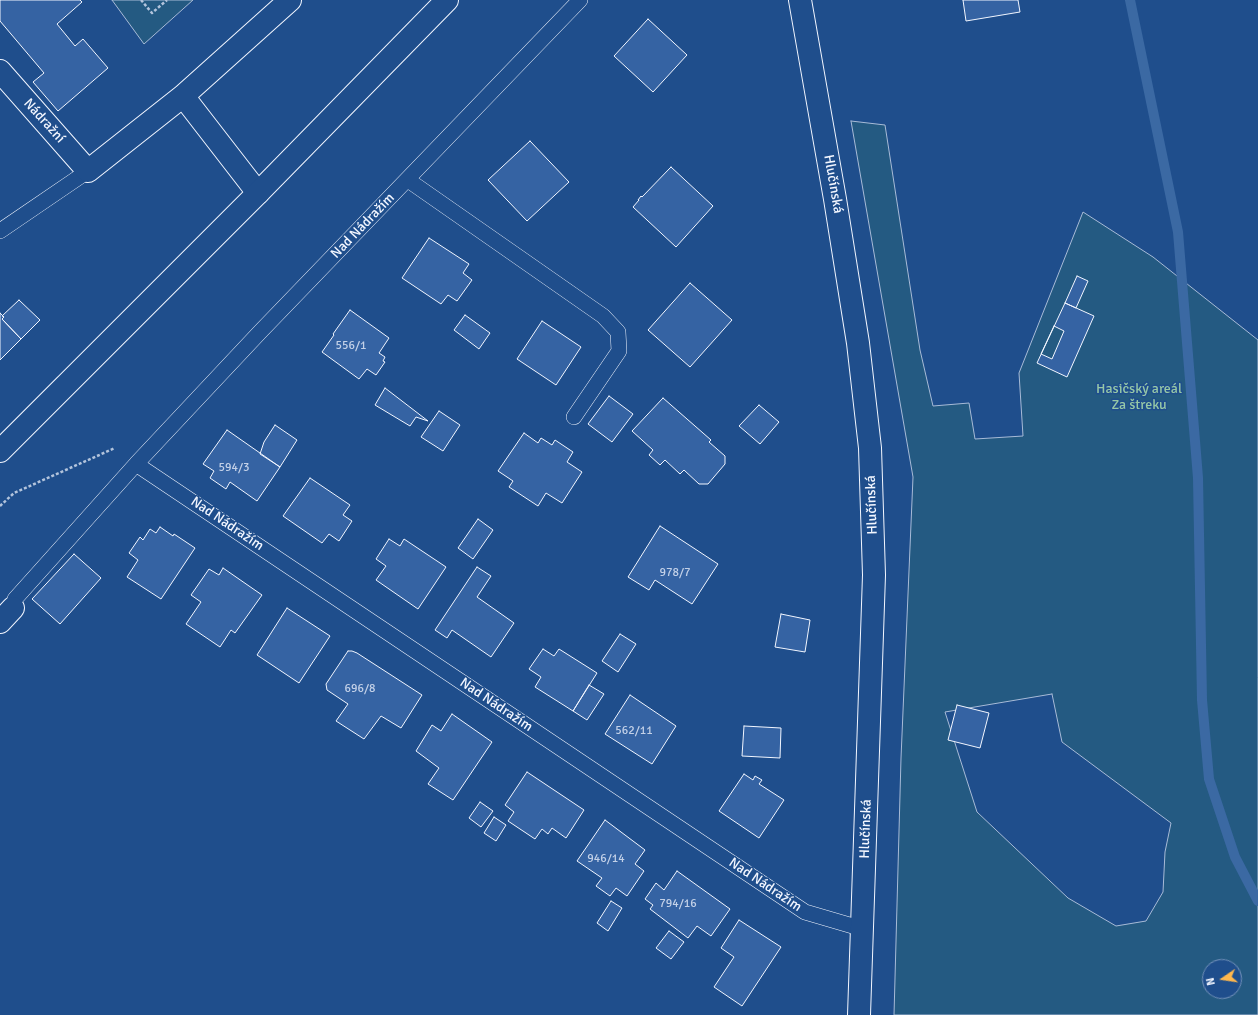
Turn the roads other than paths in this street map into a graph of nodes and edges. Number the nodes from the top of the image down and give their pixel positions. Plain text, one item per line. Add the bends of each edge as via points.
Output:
1 (290, 0) edge
2 (448, 0) edge
3 (580, 0) edge
4 (800, 0) edge
5 (0, 72) edge
6 (183, 96) junction
7 (88, 171) junction
8 (408, 180) junction
9 (258, 194) junction
10 (0, 231) edge
11 (574, 417) dead end
12 (0, 451) edge
13 (136, 464) junction
14 (6, 615) edge
15 (863, 929) junction
16 (859, 1015) edge

1 - 6 street
2 - 9 street
3 - 8 lane, Nad Nádražím
4 - 15 street, Hlučínská via 845,259 870,448 874,575
5 - 7 street, Nádražní
6 - 7 street
6 - 9 street
7 - 10 lane
8 - 11 lane via 603,316 618,332 620,351
8 - 13 lane, Nad Nádražím
9 - 12 street
13 - 14 lane, Nad Nádražím via 15,599
13 - 15 lane, Nad Nádražím via 805,912
15 - 16 street, Hlučínská

